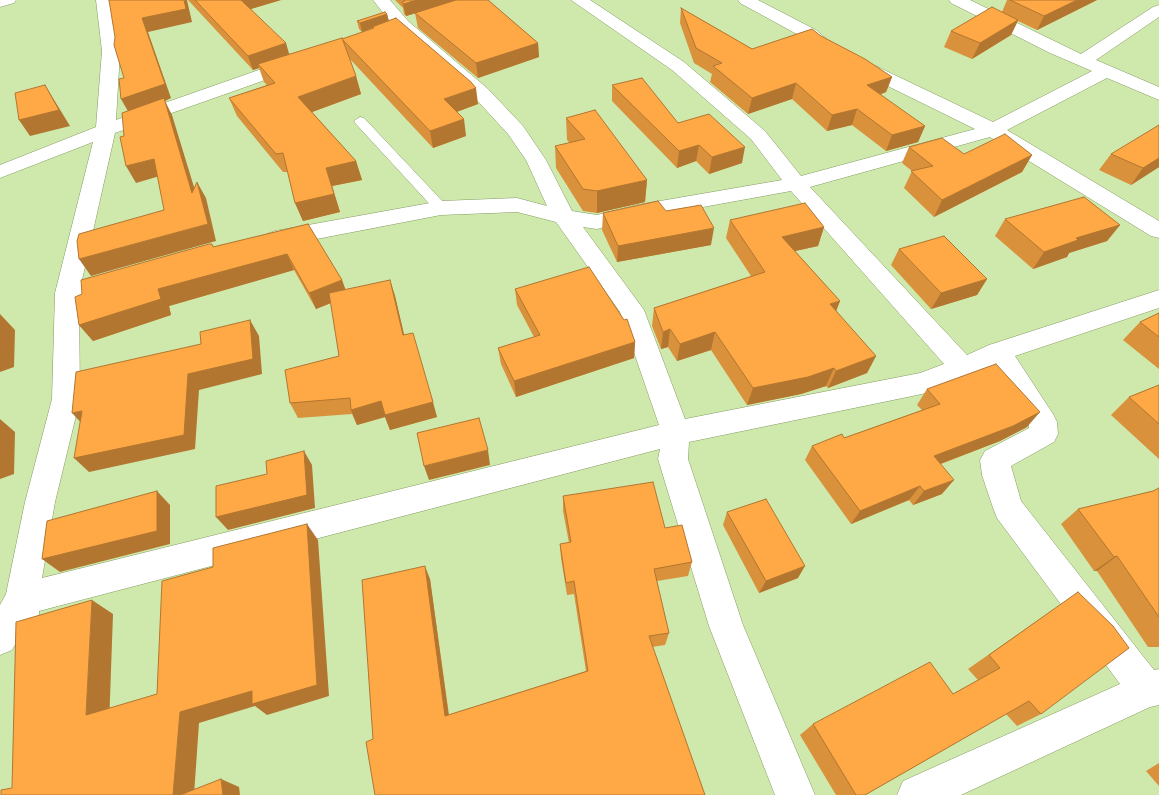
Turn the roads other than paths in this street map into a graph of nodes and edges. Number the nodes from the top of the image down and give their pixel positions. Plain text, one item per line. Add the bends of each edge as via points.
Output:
1 (8, 0) edge
2 (104, 0) edge
3 (381, 0) edge
4 (579, 0) edge
5 (746, 0) edge
6 (957, 0) edge
7 (0, 2) edge
8 (1159, 10) edge
9 (309, 58) edge
10 (1082, 61) junction
11 (1106, 71) junction
12 (1159, 94) edge
13 (360, 121) dead end
14 (106, 130) junction
15 (992, 130) junction
16 (0, 172) edge
17 (796, 184) junction
18 (441, 208) junction
19 (564, 217) junction
20 (1159, 232) edge
21 (255, 243) edge
22 (132, 275) edge
23 (67, 293) junction
24 (1159, 299) edge
25 (998, 352) junction
26 (963, 368) junction
27 (676, 433) junction
28 (22, 599) junction
29 (10, 648) edge
30 (1153, 689) edge
31 (794, 795) edge
32 (917, 795) edge

1 - 7 street
2 - 14 street via 111,51
3 - 19 street via 401,26 481,93 516,130 536,160
4 - 17 street via 678,66 758,135
5 - 15 street via 810,34 853,62
6 - 10 street
8 - 10 street
9 - 14 street
10 - 11 street
11 - 12 street
11 - 15 street
13 - 18 lane
14 - 16 street
14 - 23 street
15 - 17 street
15 - 20 street
17 - 19 street via 597,222
17 - 26 street
18 - 19 street via 517,205
18 - 21 street
19 - 27 street via 632,310
22 - 23 street
23 - 28 street via 66,399 40,502
24 - 25 street
25 - 26 street
25 - 30 street via 1042,422 1044,434 995,460 1008,508
26 - 27 street via 922,383
27 - 28 street
27 - 31 street via 672,459 726,626
28 - 29 street
30 - 32 street

